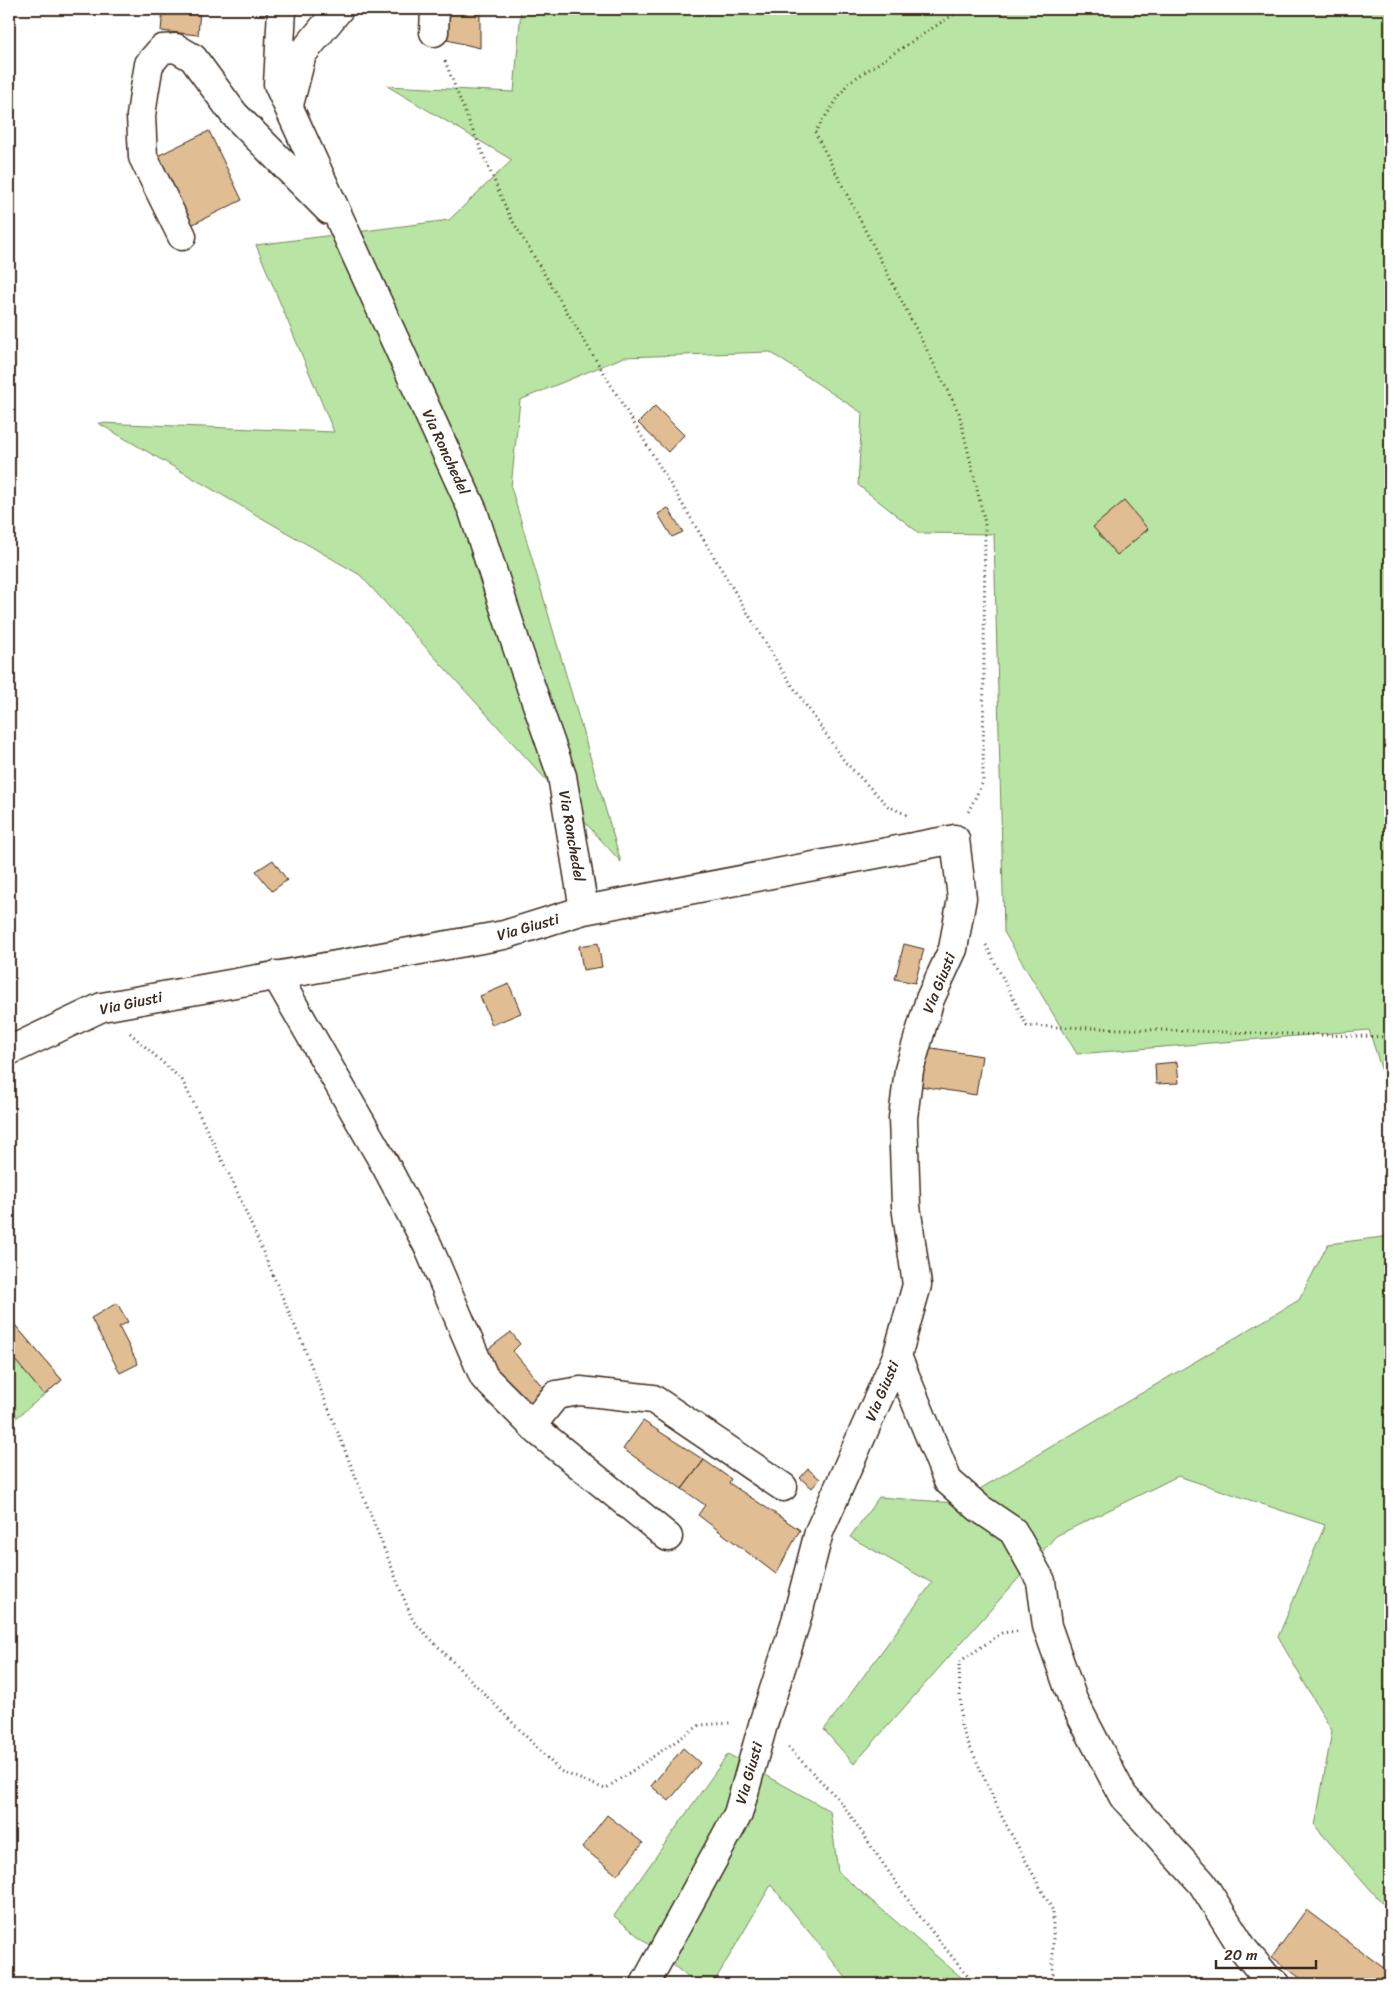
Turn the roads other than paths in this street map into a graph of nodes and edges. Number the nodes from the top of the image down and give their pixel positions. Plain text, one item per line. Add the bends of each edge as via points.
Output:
1 (282, 9) edge
2 (339, 9) edge
3 (288, 107) junction
4 (341, 222) junction
5 (182, 236) dead end
6 (584, 910) junction
7 (276, 975) junction
8 (9, 1051) edge
9 (897, 1356) junction
10 (532, 1425) junction
11 (783, 1487) dead end
12 (668, 1537) dead end
13 (645, 1984) edge
14 (1276, 1984) edge

1 - 3 street, Via Ronchedel via 278,84
2 - 3 street via 302,54
3 - 4 street, Via Ronchedel
4 - 5 street via 234,114 193,58 176,48 162,49 150,64 144,94 141,116 143,157
4 - 6 street, Via Ronchedel via 473,511 562,776
6 - 7 street, Via Giusti via 504,935
6 - 9 street, Via Giusti via 955,839 962,898 953,949 930,999 909,1070 903,1118 906,1206 917,1285
7 - 8 street, Via Giusti via 102,1007
7 - 10 street via 428,1246 484,1377
9 - 13 street, Via Giusti via 819,1532 738,1814
9 - 14 street via 948,1481 1013,1531 1041,1581 1047,1626 1073,1700 1123,1796 1202,1882 1244,1950
10 - 11 street via 556,1395 580,1391 653,1399
10 - 12 street

